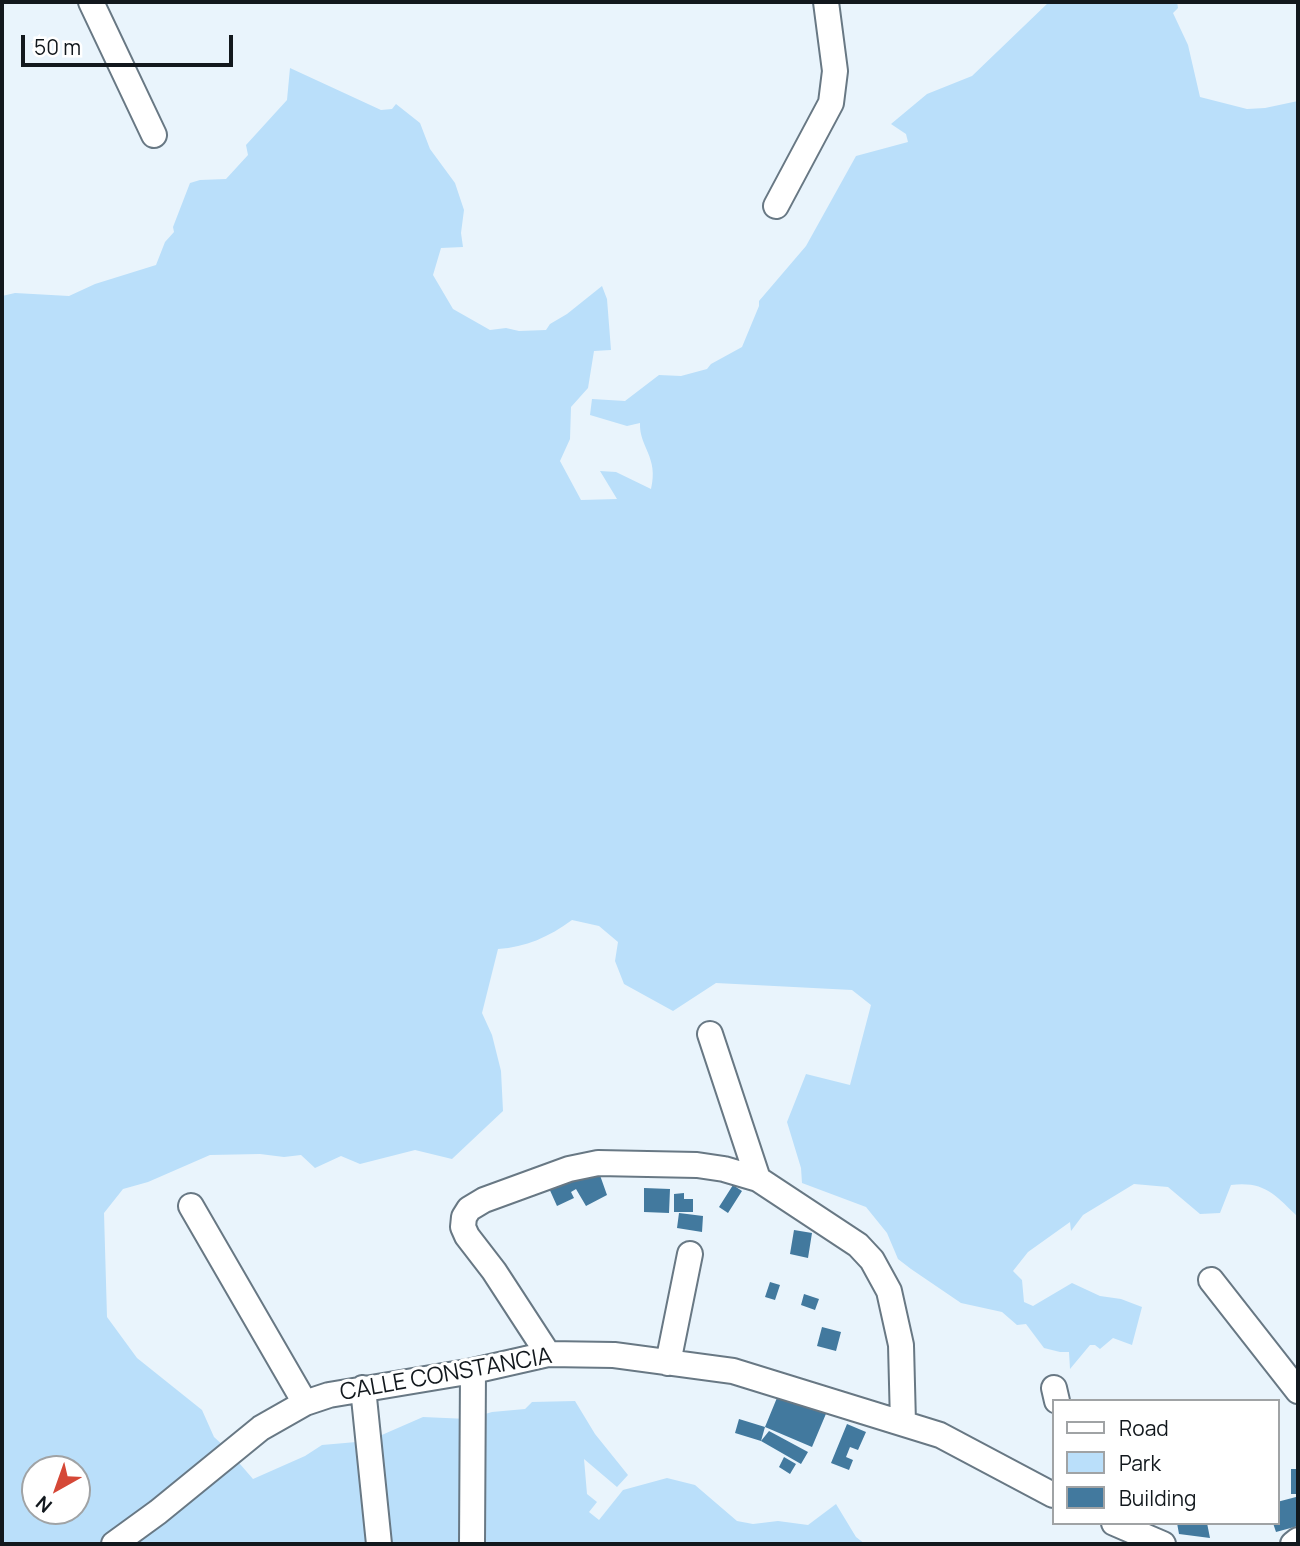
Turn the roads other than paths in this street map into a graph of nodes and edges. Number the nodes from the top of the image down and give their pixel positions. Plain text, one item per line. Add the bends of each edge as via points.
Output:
1 (91, 2) edge
2 (826, 2) edge
3 (154, 135) dead end
4 (776, 206) dead end
5 (710, 1034) dead end
6 (758, 1180) junction
7 (191, 1206) dead end
8 (690, 1254) dead end
9 (1211, 1280) dead end
10 (548, 1354) junction
11 (668, 1363) junction
12 (473, 1371) junction
13 (363, 1388) junction
14 (1298, 1391) edge
15 (305, 1403) junction
16 (902, 1423) junction
17 (1052, 1493) edge
18 (1119, 1525) edge
19 (1298, 1540) edge
20 (114, 1544) edge
21 (379, 1544) edge
22 (472, 1544) edge
23 (1163, 1544) edge
24 (1293, 1544) edge

1 - 3 street
2 - 4 street via 835,71 831,103
5 - 6 street
6 - 10 street via 697,1165 598,1163 475,1204 464,1217 467,1236
6 - 16 street via 858,1245 872,1260 889,1291 901,1345
7 - 15 street
8 - 11 street
9 - 14 street
10 - 11 street, CALLE CONSTANCIA via 614,1355
10 - 12 street, CALLE CONSTANCIA
11 - 16 street, CALLE CONSTANCIA via 733,1371
12 - 13 street, CALLE CONSTANCIA
12 - 22 street
13 - 15 street, CALLE CONSTANCIA
13 - 21 street
15 - 20 street, CALLE CONSTANCIA via 261,1428
16 - 17 street, CALLE CONSTANCIA via 940,1435
18 - 23 street
19 - 24 street

